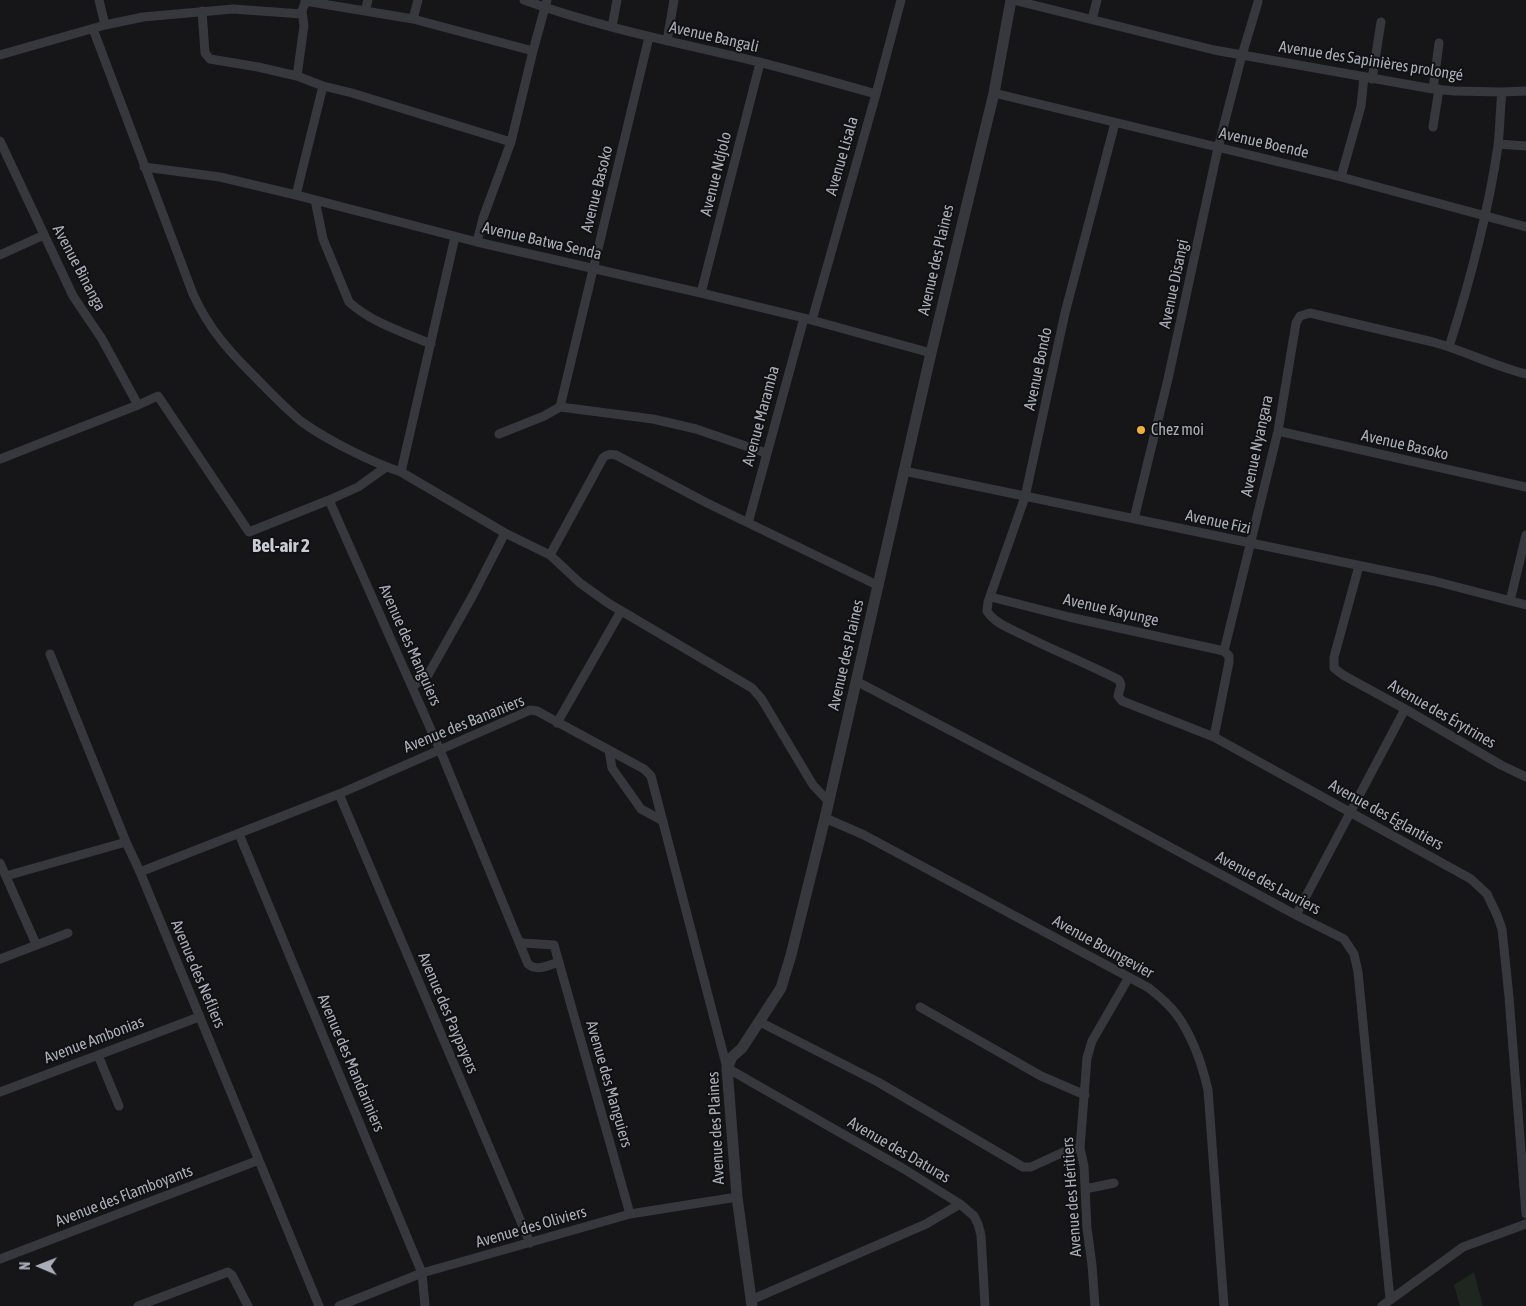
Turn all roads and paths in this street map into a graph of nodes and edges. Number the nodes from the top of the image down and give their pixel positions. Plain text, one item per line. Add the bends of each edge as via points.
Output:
1 (98, 0) edge
2 (368, 0) edge
3 (418, 0) edge
4 (524, 0) edge
5 (617, 0) edge
6 (674, 0) edge
7 (901, 0) edge
8 (1012, 0) edge
9 (1097, 0) edge
10 (306, 1) edge
11 (1258, 2) dead end
12 (546, 4) edge
13 (202, 11) junction
14 (365, 11) junction
15 (302, 14) junction
16 (1092, 18) junction
17 (413, 20) junction
18 (1381, 22) dead end
19 (105, 25) junction
20 (612, 27) junction
21 (93, 28) junction
22 (649, 37) junction
23 (667, 41) junction
24 (1439, 43) dead end
25 (532, 51) junction
26 (0, 55) edge
27 (1242, 55) junction
28 (760, 62) junction
29 (297, 76) junction
30 (1368, 78) junction
31 (323, 86) junction
32 (1436, 89) junction
33 (1526, 91) edge
34 (1502, 92) junction
35 (994, 93) junction
36 (876, 94) junction
37 (1115, 123) junction
38 (1433, 127) dead end
39 (511, 142) junction
40 (1498, 144) junction
41 (1526, 146) edge
42 (1, 147) edge
43 (1218, 148) junction
44 (144, 167) junction
45 (1341, 177) junction
46 (296, 195) junction
47 (315, 200) junction
48 (1484, 216) junction
49 (1526, 227) edge
50 (44, 236) junction
51 (455, 237) junction
52 (477, 242) junction
53 (0, 255) edge
54 (594, 269) junction
55 (701, 292) junction
56 (808, 319) junction
57 (431, 344) junction
58 (1449, 347) junction
59 (931, 353) junction
60 (1526, 374) edge
61 (138, 405) junction
62 (560, 407) junction
63 (1278, 431) junction
64 (499, 434) dead end
65 (766, 454) junction
66 (0, 459) edge
67 (386, 467) junction
68 (904, 471) junction
69 (401, 472) junction
70 (1526, 487) edge
71 (1025, 497) junction
72 (329, 500) junction
73 (1134, 519) junction
74 (748, 523) junction
75 (505, 533) junction
76 (1526, 535) edge
77 (1250, 544) junction
78 (550, 555) junction
79 (1359, 566) junction
80 (879, 586) junction
81 (991, 597) junction
82 (1510, 602) junction
83 (1526, 605) edge
84 (621, 611) junction
85 (993, 618) joint
86 (1224, 651) junction
87 (50, 654) dead end
88 (856, 681) junction
89 (412, 687) junction
90 (1406, 709) junction
91 (557, 723) junction
92 (1214, 737) junction
93 (440, 750) junction
94 (609, 750) junction
95 (1526, 777) edge
96 (339, 794) junction
97 (829, 802) junction
98 (1350, 813) junction
99 (825, 818) junction
100 (663, 821) junction
101 (239, 834) junction
102 (126, 842) junction
103 (0, 863) edge
104 (140, 872) junction
105 (6, 876) junction
106 (1296, 915) junction
107 (68, 933) dead end
108 (519, 941) junction
109 (36, 944) junction
110 (0, 959) edge
111 (559, 962) junction
112 (1129, 977) junction
113 (920, 1007) dead end
114 (200, 1017) junction
115 (760, 1022) junction
116 (98, 1055) junction
117 (727, 1068) junction
118 (0, 1092) edge
119 (1086, 1094) junction
120 (119, 1106) dead end
121 (1080, 1148) junction
122 (259, 1160) junction
123 (1114, 1183) dead end
124 (1085, 1189) junction
125 (737, 1197) junction
126 (960, 1204) junction
127 (630, 1214) junction
128 (1526, 1214) edge
129 (1526, 1224) edge
130 (530, 1243) junction
131 (0, 1260) edge
132 (422, 1273) junction
133 (1390, 1299) junction
134 (751, 1303) edge
135 (138, 1306) edge
136 (248, 1306) edge
137 (318, 1306) edge
138 (339, 1306) edge
139 (425, 1306) edge
140 (985, 1306) edge
141 (1095, 1306) edge
142 (1224, 1306) edge
143 (1382, 1306) edge

1 - 19 street
2 - 14 street
3 - 17 street
4 - 12 street, Avenue Bangali
5 - 20 street
6 - 23 street
7 - 36 street, Avenue Lisala
8 - 16 street, Avenue des Sapinières prolongé
8 - 35 street, Avenue des Plaines
9 - 16 street
10 - 14 street
10 - 15 street
11 - 27 street, Avenue Disangi
12 - 20 street, Avenue Bangali
12 - 25 street
13 - 15 street via 233,9
13 - 19 street
13 - 29 street via 208,58
14 - 17 street
15 - 29 street via 304,26
16 - 27 street, Avenue des Sapinières prolongé
17 - 25 street
18 - 30 street
19 - 21 street
20 - 22 street, Avenue Bangali
21 - 26 street
21 - 44 street
22 - 23 street, Avenue Bangali
22 - 54 street, Avenue Basoko
23 - 28 street, Avenue Bangali
24 - 32 street
25 - 39 street
27 - 30 street, Avenue des Sapinières prolongé
27 - 43 street, Avenue Disangi
28 - 36 street, Avenue Bangali
28 - 55 street, Avenue Ndjolo
29 - 31 street
30 - 32 street, Avenue des Sapinières prolongé
30 - 45 street
31 - 39 street
31 - 46 street
32 - 34 street, Avenue des Sapinières prolongé
32 - 38 street
33 - 34 street, Avenue des Sapinières prolongé
34 - 40 street
35 - 37 street, Avenue Boende
35 - 59 street, Avenue des Plaines
36 - 56 street, Avenue Lisala
37 - 43 street, Avenue Boende
37 - 71 street, Avenue Bondo via 1066,313
39 - 52 street
40 - 41 street
40 - 48 street
42 - 50 street, Avenue Binanga
43 - 45 street, Avenue Boende
43 - 73 street, Avenue Disangi
44 - 46 street, Avenue Batwa Senda via 220,177
44 - 67 street via 193,294 226,348 302,422
45 - 48 street, Avenue Boende
46 - 47 street, Avenue Batwa Senda
47 - 51 street, Avenue Batwa Senda
47 - 57 street via 323,239 349,302 384,324
48 - 49 street, Avenue Boende
48 - 58 street
50 - 53 street
50 - 61 street, Avenue Binanga via 73,296 102,339
51 - 52 street, Avenue Batwa Senda
51 - 57 street
52 - 54 street, Avenue Batwa Senda
54 - 55 street, Avenue Batwa Senda
54 - 62 street, Avenue Basoko
55 - 56 street, Avenue Batwa Senda
56 - 59 street, Avenue Batwa Senda
56 - 65 street, Avenue Maramba
57 - 69 street
58 - 60 street
58 - 63 street, Avenue Nyangara via 1310,313 1302,314 1296,323
59 - 68 street, Avenue des Plaines
61 - 66 street
61 - 72 street via 159,396 247,531
62 - 64 street
62 - 65 street via 670,423
63 - 70 street, Avenue Basoko
63 - 77 street, Avenue Nyangara
65 - 74 street, Avenue Maramba
67 - 69 street
67 - 72 street via 358,487
68 - 71 street, Avenue Fizi
68 - 80 street, Avenue des Plaines
69 - 75 street
71 - 73 street, Avenue Fizi
71 - 81 street, Avenue Bondo
72 - 89 street, Avenue des Manguiers
73 - 77 street, Avenue Fizi
74 - 78 street via 616,455 607,454
74 - 80 street
75 - 78 street
75 - 89 street via 428,676
76 - 82 street
77 - 79 street, Avenue Fizi
77 - 86 street, Avenue Nyangara
78 - 84 street via 580,583
79 - 82 street, Avenue Fizi
79 - 90 street, Avenue des Érytrines via 1333,663 1343,675
80 - 88 street, Avenue des Plaines
81 - 85 street, Avenue Bondo via 987,607
81 - 86 street, Avenue Kayunge
82 - 83 street, Avenue Fizi
84 - 91 street
84 - 97 street via 757,693 813,785
85 - 92 street, Avenue des Églantiers via 1050,649 1119,680 1118,696 1122,701
86 - 92 street via 1229,662
87 - 102 street, Avenue des Nefliers
88 - 97 street, Avenue des Plaines
88 - 106 street, Avenue des Lauriers
89 - 93 street, Avenue des Manguiers
90 - 95 street, Avenue des Érytrines
90 - 98 street
91 - 93 street, Avenue des Bananiers via 530,710
91 - 94 street, Avenue des Bananiers
92 - 98 street, Avenue des Églantiers
93 - 96 street, Avenue des Bananiers
93 - 108 street, Avenue des Manguiers
94 - 100 street via 612,768 641,809
94 - 100 street, Avenue des Bananiers via 648,771
96 - 101 street, Avenue des Bananiers
96 - 130 street, Avenue des Paypayers
97 - 99 street, Avenue des Plaines
98 - 106 street
98 - 128 street, Avenue des Églantiers via 1470,879 1492,902 1502,929
99 - 112 street, Avenue Boungevier via 864,835
99 - 115 street, Avenue des Plaines via 781,988
100 - 117 street, Avenue des Bananiers
101 - 104 street, Avenue des Bananiers
101 - 132 street, Avenue des Mandariniers
102 - 104 street, Avenue des Nefliers
102 - 105 street
103 - 105 street
104 - 114 street, Avenue des Nefliers
105 - 109 street
106 - 133 street, Avenue des Lauriers via 1344,939 1354,954
107 - 109 street
108 - 111 street, Avenue des Manguiers via 553,944
108 - 111 street, Avenue des Manguiers via 532,968
109 - 110 street
111 - 127 street, Avenue des Manguiers
112 - 119 street, Avenue des Héritiers via 1092,1041 1087,1058
112 - 142 street, Avenue Boungevier via 1149,988 1177,1015 1203,1071 1208,1090
113 - 119 street via 1041,1076
114 - 116 street, Avenue Ambonias
114 - 122 street, Avenue des Nefliers
115 - 117 street, Avenue des Plaines
115 - 121 street via 878,1082 1024,1167
116 - 118 street, Avenue Ambonias
116 - 120 street
117 - 125 street, Avenue des Plaines
117 - 126 street, Avenue des Daturas
119 - 121 street, Avenue des Héritiers
121 - 124 street, Avenue des Héritiers
122 - 131 street, Avenue des Flamboyants
122 - 137 street, Avenue des Nefliers
123 - 124 street
124 - 141 street, Avenue des Héritiers
125 - 127 street, Avenue des Oliviers
125 - 134 street, Avenue des Plaines
126 - 134 street via 926,1224
126 - 140 street, Avenue des Daturas via 978,1224 981,1235
127 - 130 street, Avenue des Oliviers
129 - 133 street via 1463,1247
130 - 132 street, Avenue des Oliviers
132 - 138 street, Avenue des Oliviers
132 - 139 street, Avenue des Mandariniers
133 - 143 street
135 - 136 street via 228,1272

